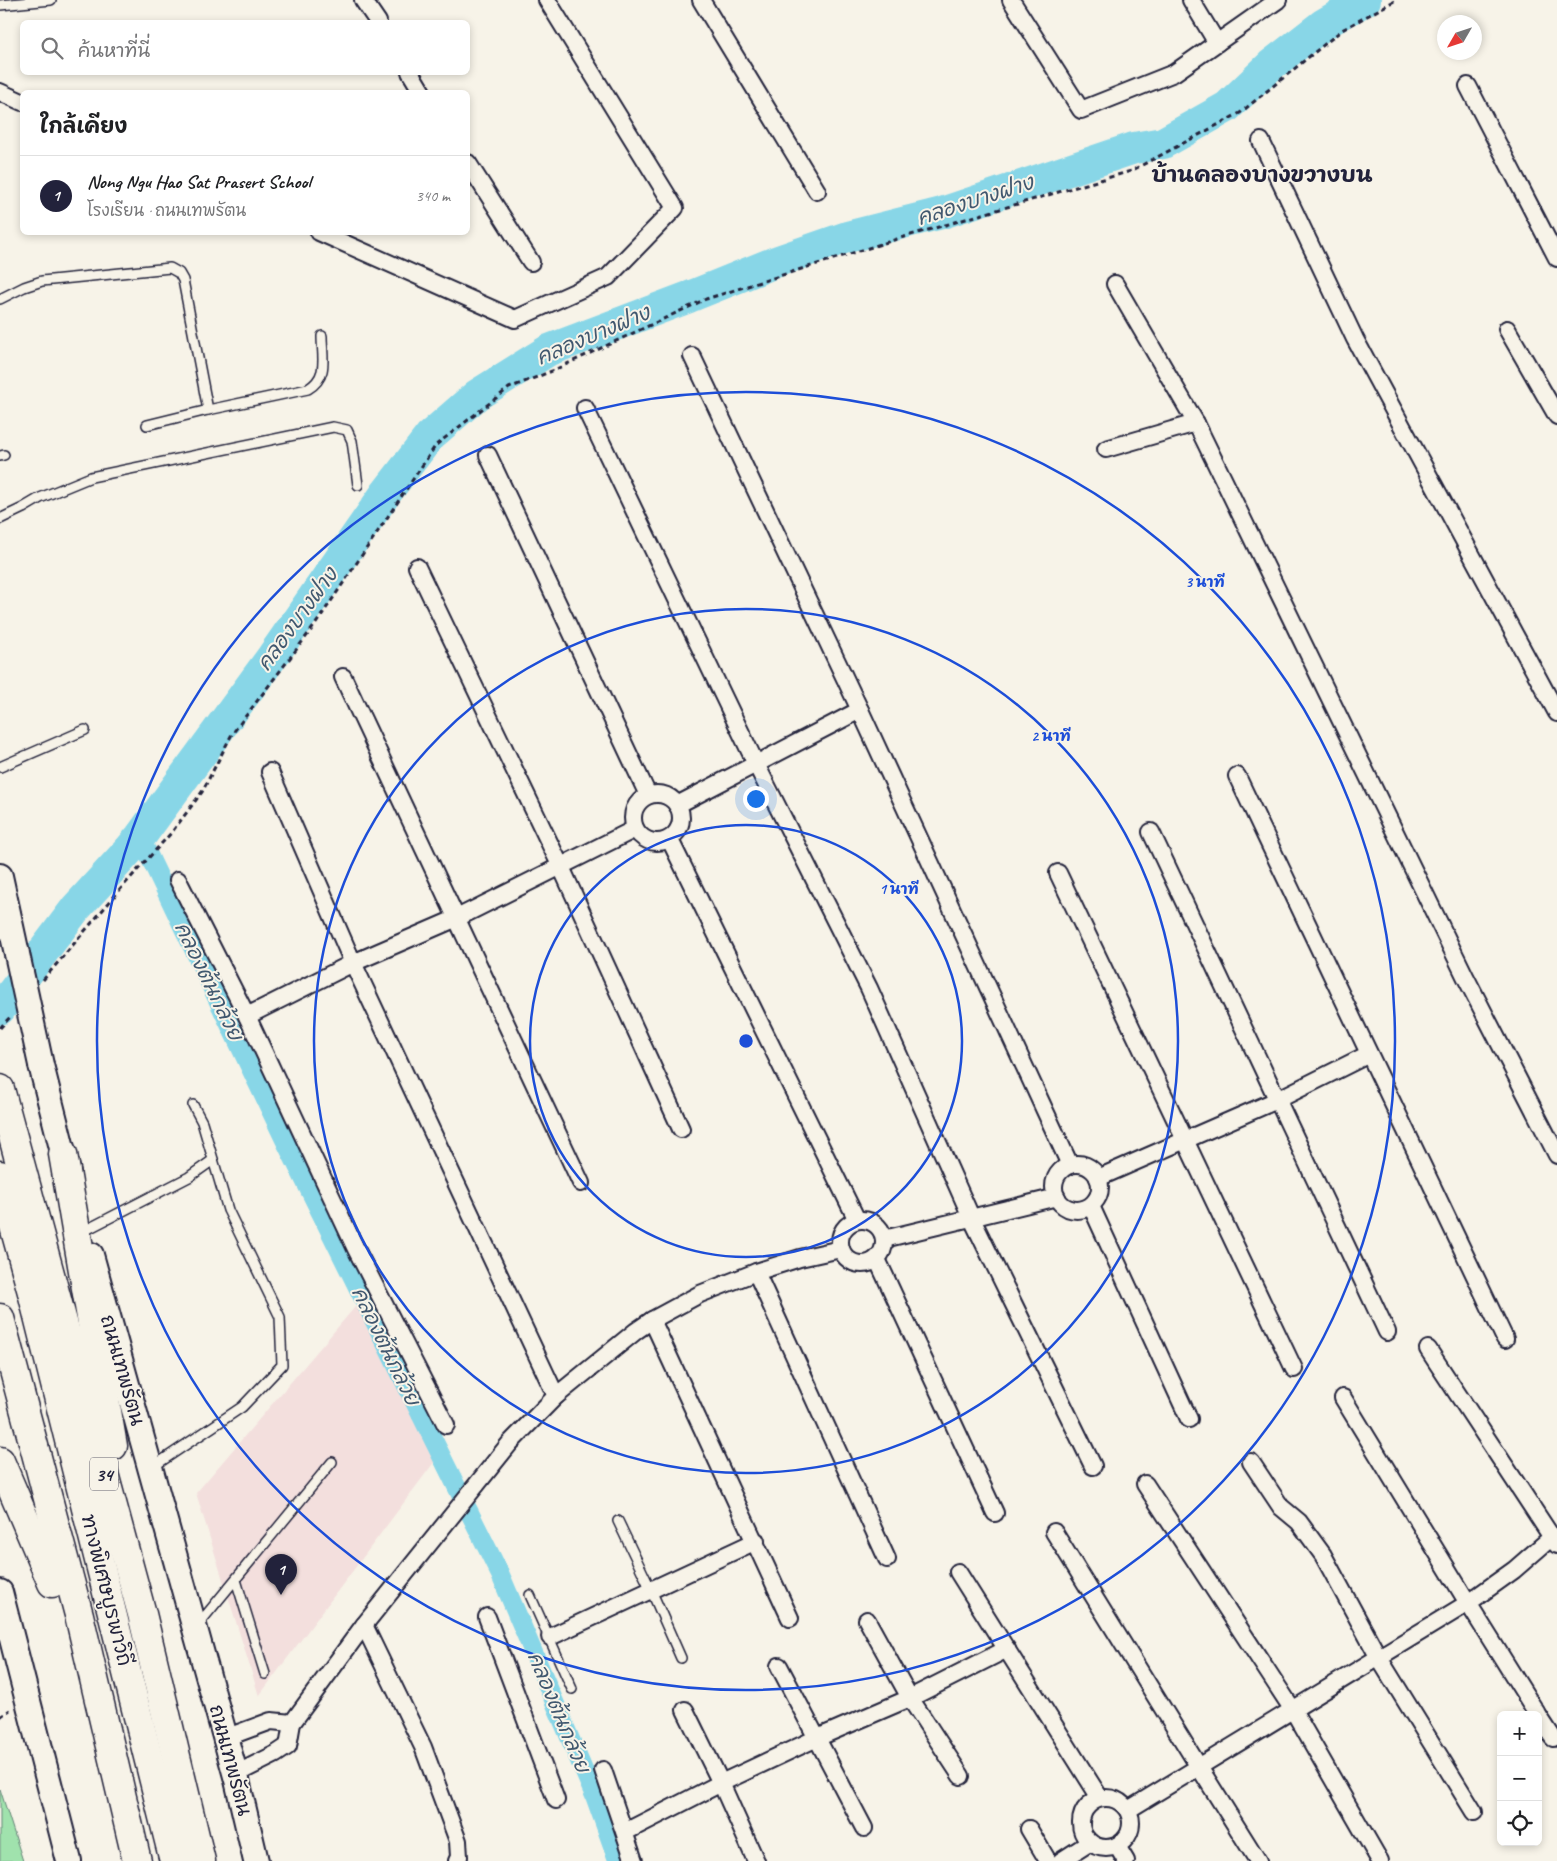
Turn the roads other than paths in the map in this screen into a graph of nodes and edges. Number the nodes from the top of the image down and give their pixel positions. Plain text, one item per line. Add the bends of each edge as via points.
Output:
1 (51, 0) edge
2 (363, 0) edge
3 (547, 0) edge
4 (701, 0) edge
5 (1011, 0) edge
6 (1191, 0) edge
7 (1278, 0) edge
8 (0, 5) edge
9 (377, 20) edge
10 (1217, 43) junction
11 (412, 75) edge
12 (1468, 86) dead end
13 (421, 90) edge
14 (0, 92) edge
15 (20, 101) edge
16 (1261, 141) dead end
17 (470, 165) edge
18 (817, 191) dead end
19 (326, 235) edge
20 (1557, 258) edge
21 (531, 262) dead end
22 (1115, 284) dead end
23 (0, 299) edge
24 (1507, 329) dead end
25 (322, 336) dead end
26 (692, 356) dead end
27 (585, 408) dead end
28 (208, 410) junction
29 (1557, 416) edge
30 (1196, 422) junction
31 (147, 425) dead end
32 (1106, 449) dead end
33 (488, 455) dead end
34 (358, 485) dead end
35 (0, 519) edge
36 (417, 567) dead end
37 (343, 678) dead end
38 (860, 710) junction
39 (1557, 713) edge
40 (85, 730) dead end
41 (756, 764) junction
42 (0, 767) edge
43 (270, 772) dead end
44 (1237, 776) dead end
45 (648, 795) junction
46 (677, 805) junction
47 (635, 829) junction
48 (1151, 832) dead end
49 (670, 840) junction
50 (560, 867) junction
51 (1058, 873) dead end
52 (0, 876) edge
53 (178, 880) dead end
54 (457, 918) junction
55 (353, 963) junction
56 (247, 1016) junction
57 (1369, 1054) junction
58 (0, 1089) edge
59 (1277, 1100) junction
60 (192, 1104) dead end
61 (681, 1129) dead end
62 (1186, 1141) junction
63 (63, 1154) junction
64 (1557, 1155) edge
65 (213, 1160) junction
66 (1070, 1165) junction
67 (0, 1174) edge
68 (1098, 1178) junction
69 (581, 1183) dead end
70 (1057, 1198) junction
71 (1090, 1206) junction
72 (972, 1219) junction
73 (857, 1220) junction
74 (84, 1231) junction
75 (884, 1239) junction
76 (841, 1249) junction
77 (877, 1259) junction
78 (756, 1272) junction
79 (0, 1318) edge
80 (652, 1320) junction
81 (1386, 1332) dead end
82 (1505, 1339) dead end
83 (1428, 1349) dead end
84 (1294, 1370) dead end
85 (0, 1393) edge
86 (556, 1396) junction
87 (1343, 1398) dead end
88 (1189, 1419) dead end
89 (446, 1425) dead end
90 (0, 1461) edge
91 (332, 1462) dead end
92 (1251, 1462) dead end
93 (1093, 1466) dead end
94 (151, 1468) junction
95 (1145, 1484) dead end
96 (996, 1513) dead end
97 (618, 1521) dead end
98 (1054, 1532) dead end
99 (756, 1541) junction
100 (1554, 1541) edge
101 (887, 1559) dead end
102 (958, 1572) dead end
103 (236, 1580) junction
104 (52, 1583) junction
105 (651, 1590) junction
106 (0, 1592) edge
107 (530, 1595) dead end
108 (1468, 1603) junction
109 (142, 1614) junction
110 (487, 1617) dead end
111 (790, 1618) dead end
112 (867, 1620) dead end
113 (364, 1625) junction
114 (195, 1628) junction
115 (550, 1637) junction
116 (1007, 1649) junction
117 (681, 1658) dead end
118 (1379, 1658) junction
119 (779, 1666) dead end
120 (265, 1674) dead end
121 (572, 1689) dead end
122 (910, 1698) junction
123 (684, 1710) dead end
124 (1293, 1710) junction
125 (1536, 1711) edge
126 (1542, 1722) edge
127 (292, 1723) junction
128 (225, 1738) junction
129 (818, 1738) junction
130 (1552, 1738) dead end
131 (1199, 1767) junction
132 (603, 1770) dead end
133 (236, 1774) junction
134 (961, 1776) dead end
135 (721, 1783) junction
136 (1100, 1798) junction
137 (556, 1800) dead end
138 (1128, 1810) junction
139 (1474, 1812) dead end
140 (864, 1828) dead end
141 (1029, 1829) dead end
142 (625, 1832) junction
143 (1089, 1843) junction
144 (1117, 1846) junction
145 (69, 1861) edge
146 (122, 1861) edge
147 (137, 1861) edge
148 (174, 1861) edge
149 (201, 1861) edge
150 (256, 1861) edge
151 (456, 1861) edge
152 (634, 1861) edge
153 (756, 1861) edge
154 (1048, 1861) edge
155 (1061, 1861) edge
156 (1126, 1861) edge
157 (1258, 1861) edge
158 (1380, 1861) edge

1 - 8 lane
2 - 9 street
3 - 19 street via 675,208 608,278 515,319
4 - 18 street
5 - 10 street via 1081,110 1174,73
6 - 10 street
7 - 10 street
11 - 13 street
12 - 20 street
14 - 15 street
16 - 39 street via 1355,340
17 - 21 street
22 - 30 street
23 - 28 lane via 42,281 170,268 180,272
24 - 29 street
25 - 28 lane via 322,374 308,389
26 - 38 street
27 - 41 street
28 - 31 lane
30 - 32 street
30 - 64 street via 1466,978
33 - 45 street
34 - 35 lane via 352,441 347,430 333,428 91,477
36 - 50 street
37 - 54 street
38 - 41 street
38 - 66 street
40 - 42 lane
41 - 46 street
41 - 72 street via 869,988
43 - 55 street
44 - 57 street
45 - 46 street via 664,795
45 - 47 street via 636,805
46 - 49 street via 682,820
47 - 49 street via 639,836 654,843
47 - 50 street
48 - 59 street
49 - 73 street
50 - 54 street
50 - 61 street
51 - 62 street
52 - 63 main road, ถนนเทพรัตน / 34, bridge
53 - 56 street
54 - 55 street
54 - 69 street
55 - 56 street
55 - 86 street
56 - 89 street via 356,1249
57 - 59 street
57 - 82 street
58 - 109 highway, 34
59 - 62 street
59 - 81 street
60 - 65 lane via 202,1122
62 - 68 street
62 - 84 street
63 - 74 main road, ถนนเทพรัตน / 34
63 - 109 highway
65 - 74 lane via 189,1177
65 - 94 lane via 228,1210 280,1317 282,1365 242,1407
66 - 68 street via 1089,1167
66 - 70 street via 1057,1176
67 - 148 highway, ทางพิเศษบูรพาวิถี
68 - 71 street via 1099,1193
70 - 71 street via 1068,1208 1076,1210
70 - 72 street
71 - 88 street
72 - 75 street
72 - 93 street
73 - 75 street via 872,1222
73 - 76 street via 845,1228
74 - 94 main road, ถนนเทพรัตน / 34
75 - 77 street
76 - 77 street via 856,1264
76 - 78 street
77 - 96 street
78 - 80 street via 700,1294
78 - 101 street
79 - 147 highway, ทางพิเศษบูรพาวิถี via 79,1615
80 - 86 street
80 - 99 street
83 - 100 street
85 - 104 highway
86 - 113 street via 498,1457
87 - 108 street
90 - 104 highway
91 - 103 lane
92 - 118 street via 1281,1507 1299,1522 1323,1555
94 - 114 main road, ถนนเทพรัตน / 34
95 - 124 street
97 - 105 lane
98 - 131 street
99 - 105 street
99 - 111 street
100 - 108 street
102 - 116 street
103 - 114 lane
103 - 120 lane
104 - 146 highway
105 - 115 street
105 - 117 lane
106 - 145 main road
107 - 115 lane
108 - 118 street
108 - 125 street
109 - 149 highway, 34
110 - 137 street
112 - 122 street
113 - 127 street
113 - 151 street via 423,1747 458,1841 459,1857
114 - 128 main road, ถนนเทพรัตน / 34
115 - 121 lane
116 - 122 street
116 - 136 street
118 - 124 street
118 - 139 street
119 - 129 street
122 - 129 street
122 - 134 street
123 - 135 street
124 - 131 street
124 - 158 street
126 - 130 street
127 - 128 street via 272,1721
127 - 133 street via 288,1746
128 - 133 main road, ถนนเทพรัตน / 34
129 - 135 street
129 - 140 street
131 - 138 street
131 - 157 street
132 - 142 street
133 - 150 main road, ถนนเทพรัตน / 34
135 - 142 street
135 - 153 street
136 - 138 street via 1120,1802
136 - 143 street via 1087,1805 1080,1817 1081,1831
138 - 144 street via 1130,1831
141 - 154 street
142 - 152 street
143 - 144 street via 1103,1849
143 - 155 street
144 - 156 street

